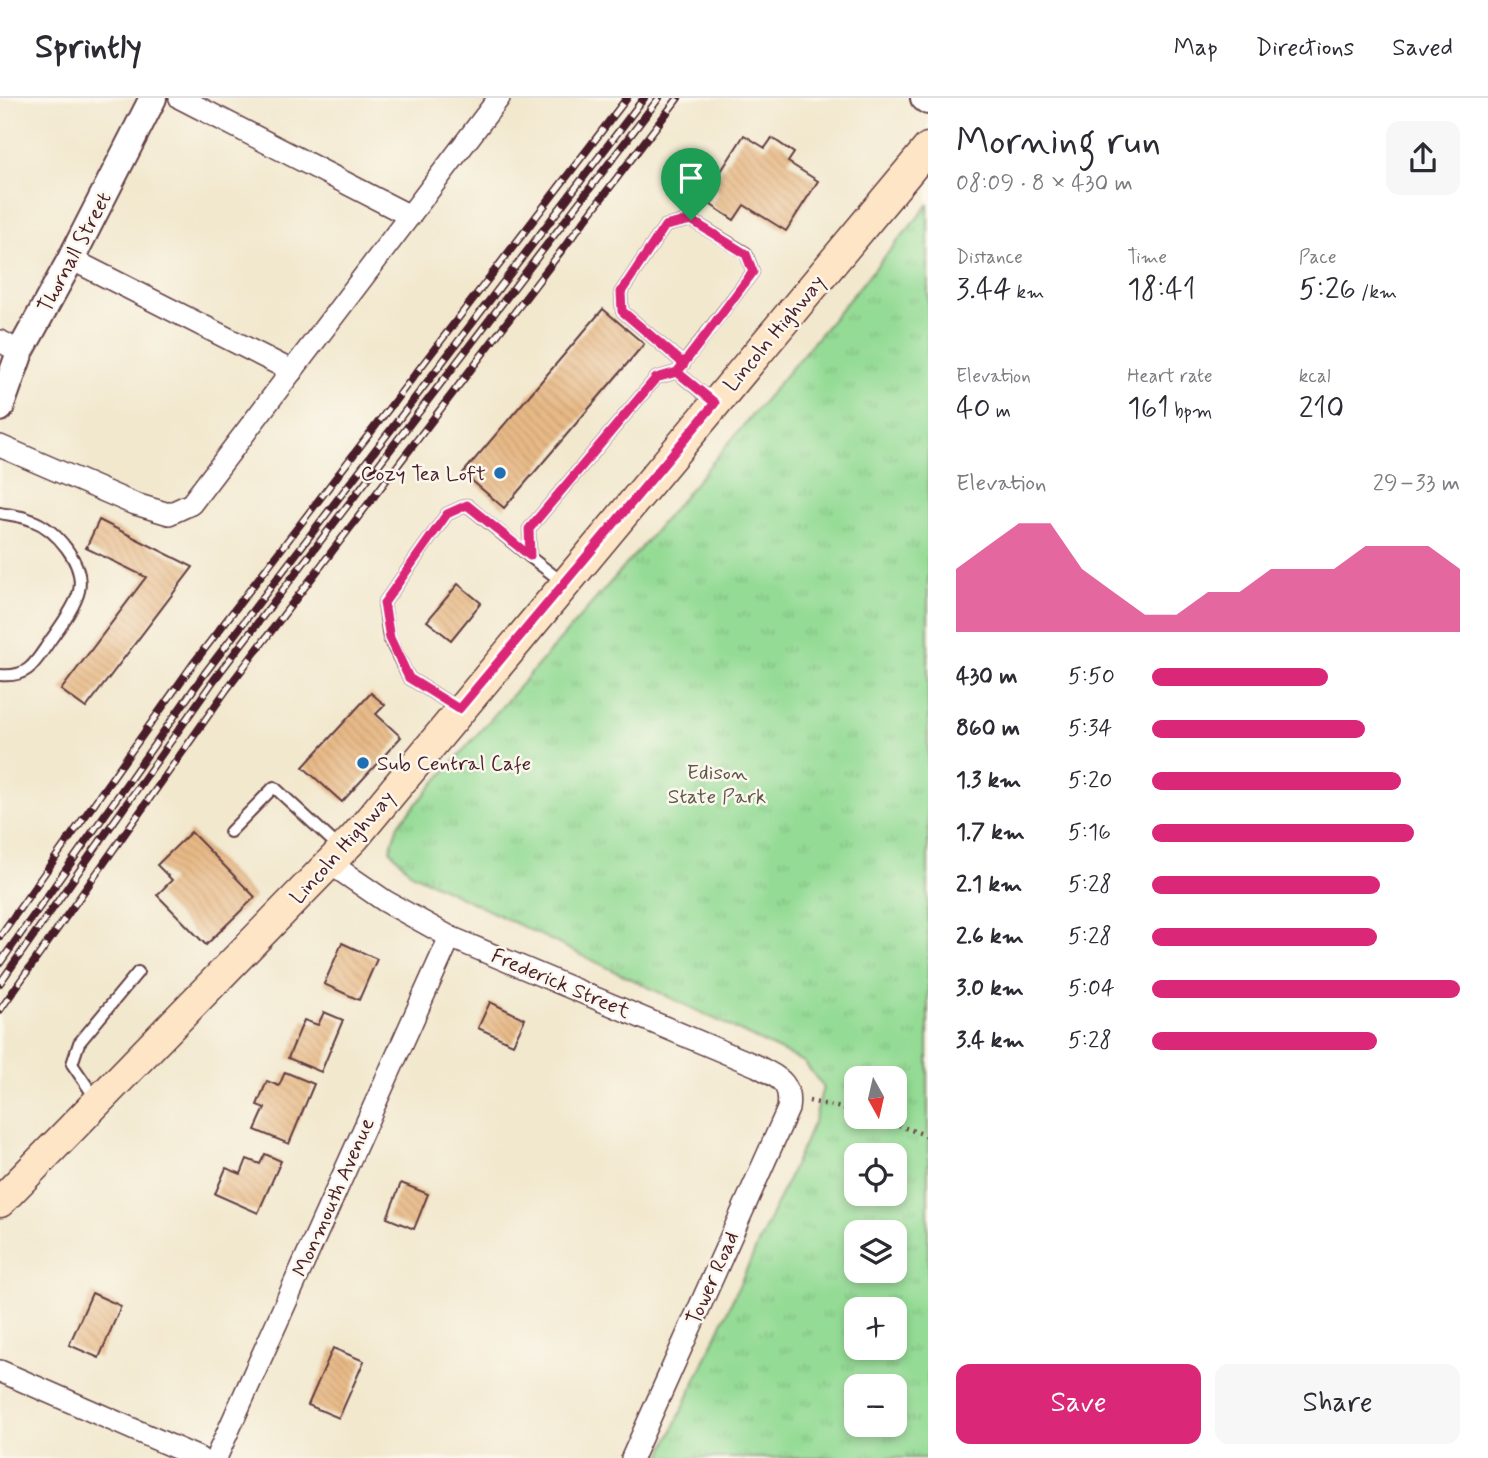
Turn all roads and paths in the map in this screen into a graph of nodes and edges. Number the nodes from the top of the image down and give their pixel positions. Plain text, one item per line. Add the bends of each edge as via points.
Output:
1 (153, 98) edge
2 (180, 98) edge
3 (499, 98) edge
4 (928, 148) edge
5 (410, 216) junction
6 (71, 259) junction
7 (10, 347) edge
8 (681, 368) junction
9 (292, 371) junction
10 (715, 403) junction
11 (0, 408) edge
12 (0, 446) edge
13 (0, 513) edge
14 (530, 556) junction
15 (565, 583) junction
16 (0, 675) edge
17 (459, 709) junction
18 (230, 832) dead end
19 (337, 858) junction
20 (450, 937) junction
21 (138, 972) dead end
22 (790, 1098) junction
23 (98, 1101) junction
24 (844, 1109) edge
25 (907, 1128) edge
26 (928, 1136) edge
27 (0, 1202) edge
28 (0, 1371) edge
29 (199, 1458) edge
30 (216, 1458) edge
31 (632, 1458) edge

1 - 6 street, Thornall Street
2 - 5 street
3 - 5 street
4 - 10 main road, Lincoln Highway
5 - 9 street
6 - 7 street, Thornall Street
6 - 9 street
7 - 11 street, Thornall Street
8 - 8 lane via 753,272 746,254 691,220 665,226 621,292 622,311
8 - 10 lane
8 - 14 lane via 656,378 529,529
9 - 12 street via 191,504 169,514 132,503
10 - 15 main road, Lincoln Highway
13 - 16 lane via 33,520 55,535 76,568 79,590 29,670
14 - 15 lane
14 - 17 lane via 467,505 447,514 384,603 390,638 409,678
15 - 17 main road, Lincoln Highway
17 - 19 main road, Lincoln Highway
18 - 19 lane via 274,787
19 - 20 street, Frederick Street via 385,901
19 - 23 main road, Lincoln Highway
20 - 22 street, Frederick Street via 757,1066 780,1079
20 - 30 street, Monmouth Avenue
21 - 23 lane via 79,1042 72,1064
22 - 24 path
22 - 31 street, Tower Road
23 - 27 main road, Lincoln Highway
25 - 26 path
28 - 29 street

